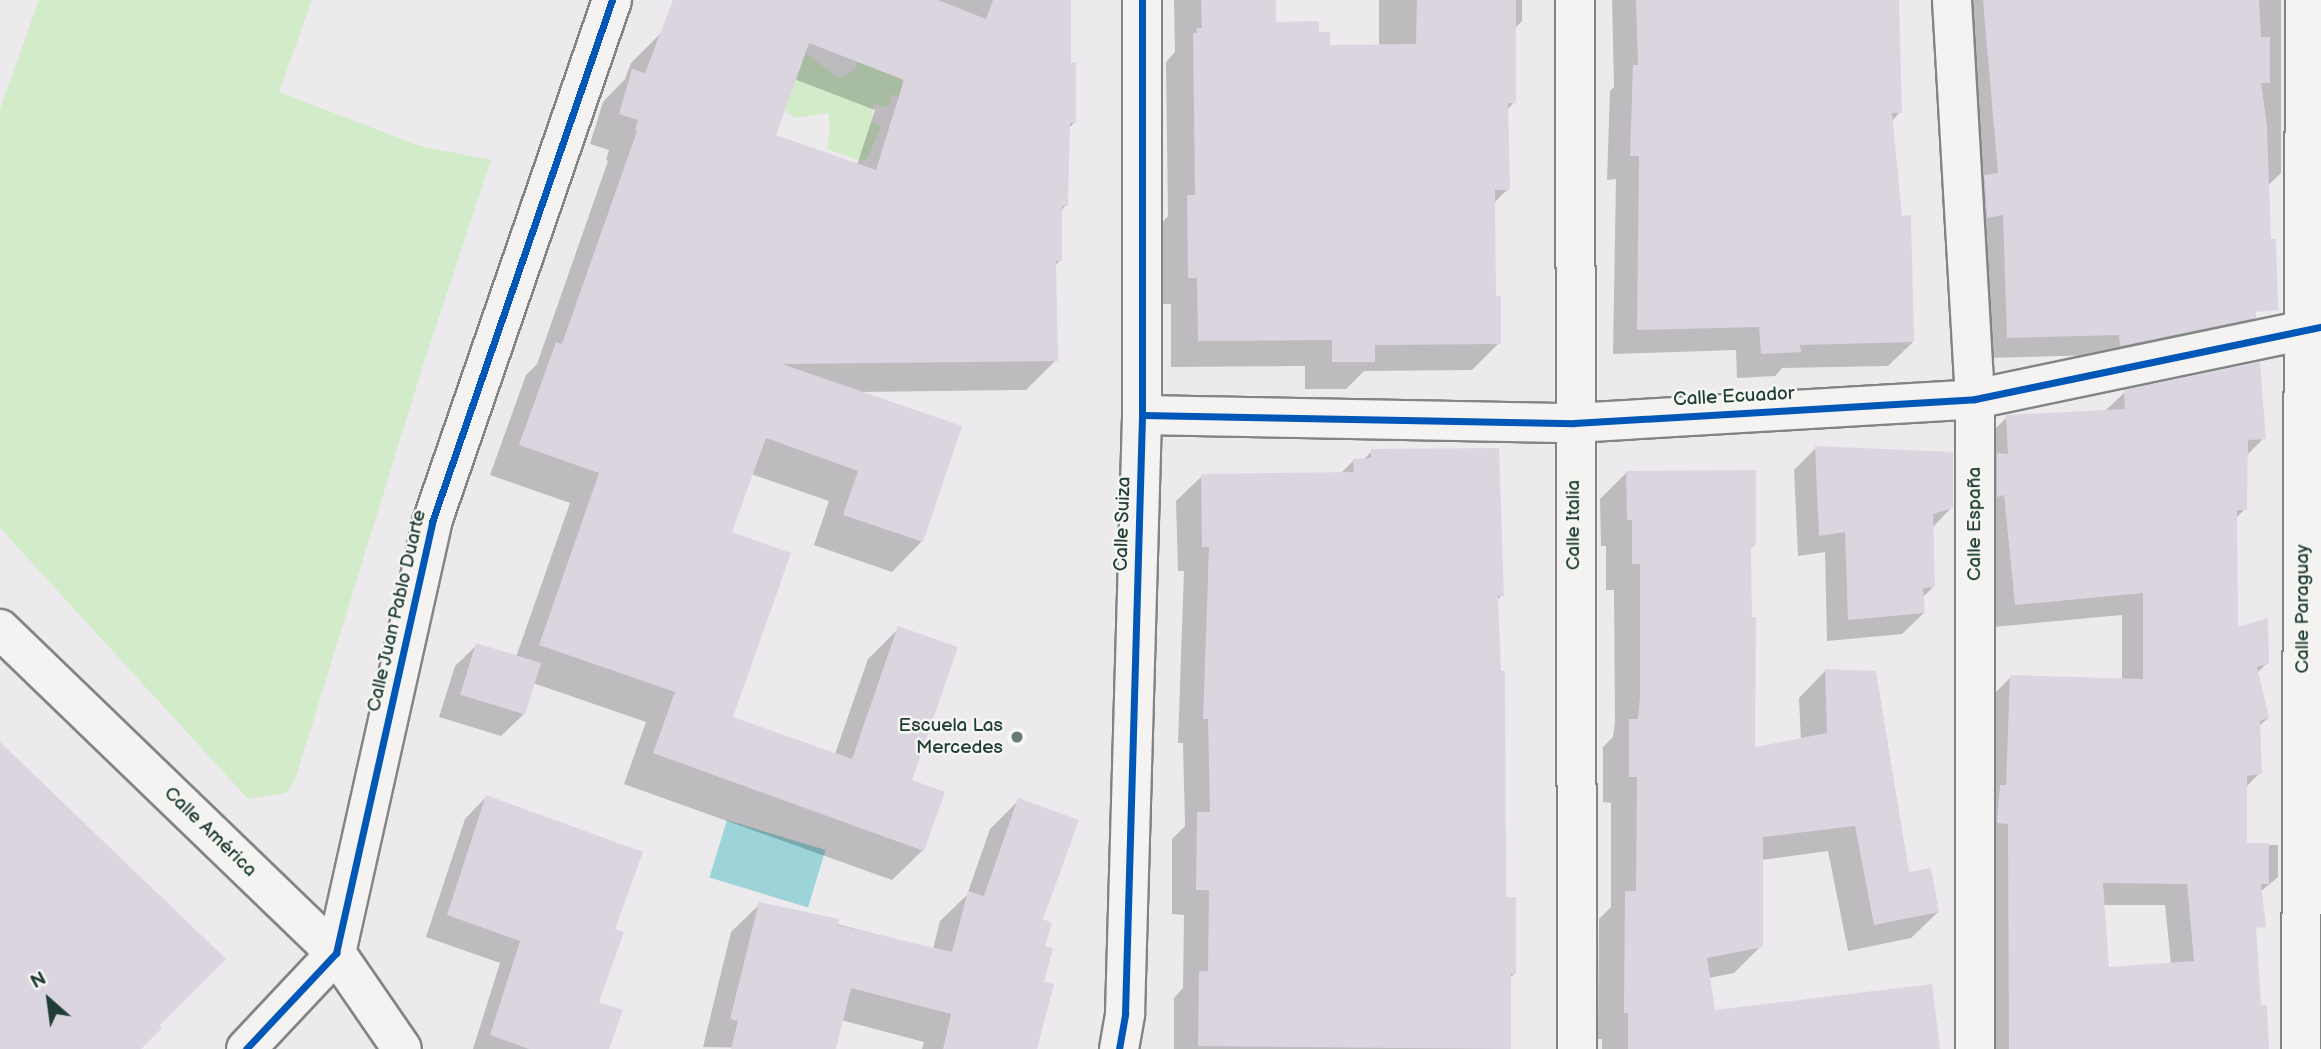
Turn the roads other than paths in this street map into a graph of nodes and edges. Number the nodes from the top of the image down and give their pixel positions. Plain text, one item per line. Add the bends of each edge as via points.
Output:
1 (612, 0) edge
2 (1142, 0) edge
3 (1575, 0) edge
4 (1952, 0) edge
5 (2305, 0) edge
6 (2313, 329) edge
7 (1975, 399) junction
8 (1142, 415) junction
9 (1574, 423) junction
10 (1, 633) edge
11 (336, 953) junction
12 (246, 1049) edge
13 (402, 1049) edge
14 (1119, 1049) edge
15 (1577, 1049) edge
16 (1975, 1049) edge
17 (2301, 1049) edge

1 - 11 street, Calle Juan Pablo Duarte via 432,522
2 - 8 street, Calle Suiza
3 - 9 street, Calle Italia
4 - 7 street, Calle España
5 - 6 street, Calle Paraguay
6 - 7 street, Calle Ecuador
6 - 17 street, Calle Paraguay
7 - 9 street, Calle Ecuador
7 - 16 street, Calle España
8 - 9 street, Calle Ecuador
8 - 14 street, Calle Suiza via 1126,1000
9 - 15 street, Calle Italia
10 - 11 street, Calle América
11 - 12 street
11 - 13 street, Calle América

